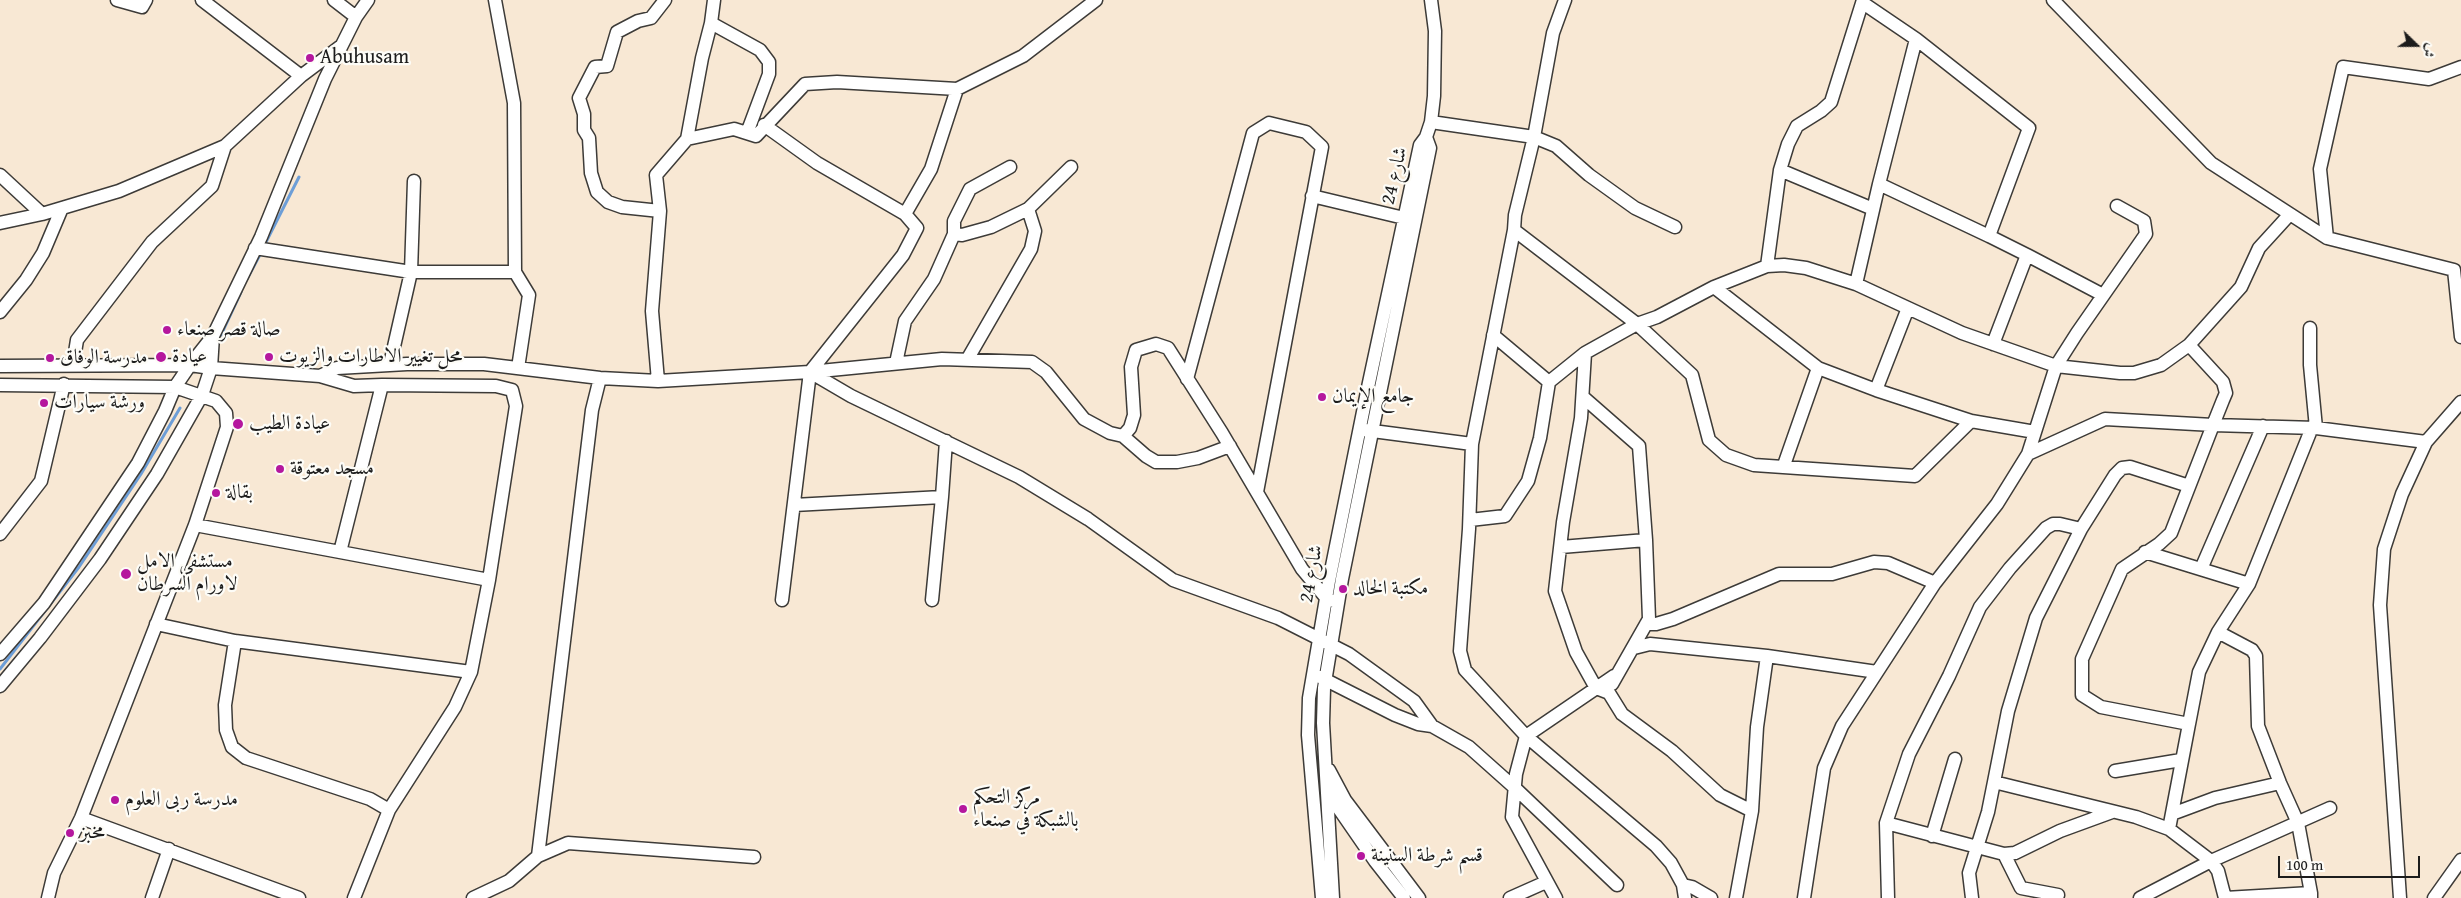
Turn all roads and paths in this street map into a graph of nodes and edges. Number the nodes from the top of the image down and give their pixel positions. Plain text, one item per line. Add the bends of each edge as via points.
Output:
1 (117, 0) edge
2 (146, 0) edge
3 (202, 0) edge
4 (334, 0) edge
5 (368, 0) edge
6 (495, 0) edge
7 (665, 0) edge
8 (714, 0) edge
9 (1095, 0) edge
10 (1431, 0) edge
11 (1565, 0) edge
12 (2053, 0) edge
13 (1863, 1) edge
14 (356, 17) junction
15 (711, 24) junction
16 (1916, 39) junction
17 (343, 44) junction
18 (2461, 67) edge
19 (300, 76) junction
20 (957, 89) junction
21 (1430, 122) junction
22 (764, 125) junction
23 (747, 133) junction
24 (1426, 137) junction
25 (1534, 137) junction
26 (687, 139) junction
27 (225, 146) junction
28 (1010, 167) dead end
29 (1071, 167) dead end
30 (1780, 170) junction
31 (0, 175) edge
32 (414, 182) dead end
33 (1879, 184) junction
34 (1312, 196) junction
35 (2116, 206) dead end
36 (62, 208) junction
37 (1028, 209) junction
38 (1874, 209) junction
39 (660, 211) junction
40 (42, 214) junction
41 (905, 214) junction
42 (2290, 214) junction
43 (1404, 218) junction
44 (0, 223) edge
45 (1675, 227) dead end
46 (1514, 230) junction
47 (954, 234) junction
48 (1989, 236) junction
49 (2326, 238) junction
50 (255, 248) junction
51 (2026, 255) junction
52 (1767, 266) junction
53 (2458, 268) edge
54 (411, 272) junction
55 (515, 272) junction
56 (1856, 284) junction
57 (1714, 287) junction
58 (2103, 295) junction
59 (1908, 308) junction
60 (0, 312) edge
61 (1637, 324) junction
62 (2310, 328) dead end
63 (1493, 335) junction
64 (213, 336) junction
65 (2461, 337) edge
66 (1993, 344) junction
67 (2189, 345) junction
68 (1585, 353) junction
69 (968, 360) junction
70 (390, 364) junction
71 (896, 364) junction
72 (73, 365) junction
73 (190, 365) junction
74 (0, 366) edge
75 (2056, 366) junction
76 (211, 368) junction
77 (518, 368) junction
78 (1818, 368) junction
79 (810, 372) junction
80 (320, 376) junction
81 (600, 378) junction
82 (1188, 379) junction
83 (658, 381) junction
84 (1549, 382) junction
85 (64, 384) junction
86 (0, 385) edge
87 (382, 386) junction
88 (175, 387) junction
89 (1876, 390) junction
90 (202, 395) junction
91 (1583, 397) junction
92 (2461, 402) edge
93 (1971, 421) junction
94 (2213, 425) junction
95 (2263, 426) junction
96 (2316, 428) junction
97 (1365, 430) junction
98 (2035, 432) junction
99 (1123, 436) junction
100 (946, 441) junction
101 (2426, 442) junction
102 (1472, 444) junction
103 (1230, 446) junction
104 (2028, 454) junction
105 (1784, 465) junction
106 (2189, 486) junction
107 (1258, 492) junction
108 (942, 497) junction
109 (794, 504) junction
110 (1470, 520) junction
111 (195, 525) junction
112 (2081, 529) junction
113 (0, 534) edge
114 (1646, 540) junction
115 (1561, 547) junction
116 (340, 552) junction
117 (2145, 552) junction
118 (2201, 569) junction
119 (489, 580) junction
120 (1935, 583) junction
121 (2249, 584) junction
122 (782, 600) dead end
123 (932, 600) dead end
124 (1332, 600) junction
125 (156, 624) junction
126 (1646, 624) junction
127 (2218, 632) junction
128 (235, 641) junction
129 (1325, 642) junction
130 (1634, 648) junction
131 (0, 654) edge
132 (1767, 656) junction
133 (470, 672) junction
134 (1877, 672) junction
135 (1313, 674) junction
136 (1614, 676) junction
137 (1325, 680) junction
138 (0, 686) edge
139 (1596, 688) junction
140 (1609, 693) junction
141 (2188, 724) junction
142 (1432, 726) junction
143 (1526, 736) junction
144 (1310, 754) junction
145 (1955, 759) dead end
146 (2181, 760) junction
147 (1327, 766) junction
148 (2115, 771) dead end
149 (1994, 782) junction
150 (2280, 783) junction
151 (1515, 788) junction
152 (1328, 792) junction
153 (1345, 800) junction
154 (2330, 808) dead end
155 (390, 810) junction
156 (1752, 811) junction
157 (1329, 812) junction
158 (2112, 812) junction
159 (1315, 813) junction
160 (2172, 814) junction
161 (1349, 817) junction
162 (81, 818) junction
163 (2298, 822) junction
164 (1886, 823) junction
165 (2169, 829) junction
166 (1932, 836) junction
167 (1978, 848) junction
168 (168, 849) junction
169 (2004, 854) junction
170 (538, 856) junction
171 (754, 857) dead end
172 (2461, 860) edge
173 (2211, 861) junction
174 (1546, 882) junction
175 (1617, 885) dead end
176 (1684, 892) edge
177 (1805, 892) edge
178 (2058, 895) dead end
179 (1410, 896) edge
180 (2311, 896) edge
181 (48, 898) edge
182 (152, 898) edge
183 (299, 898) edge
184 (354, 898) edge
185 (473, 898) edge
186 (1322, 898) edge
187 (1334, 898) edge
188 (1388, 898) edge
189 (1510, 898) edge
190 (1556, 898) edge
191 (1712, 898) edge
192 (1736, 898) edge
193 (1814, 898) edge
194 (1888, 898) edge
195 (1972, 898) edge
196 (2140, 898) edge
197 (2225, 898) edge
198 (2400, 898) edge
199 (2434, 898) edge

1 - 2 street via 142,7
3 - 19 street
4 - 14 street
5 - 14 street
6 - 55 street via 514,103
7 - 39 street via 650,18 617,32 607,66 595,67 579,98 597,192 615,205
8 - 15 street
9 - 20 street via 1022,56
10 - 21 street via 1435,32 1434,96
11 - 25 street via 1553,33
12 - 42 street via 2211,163
13 - 16 street
13 - 30 street via 1834,95 1821,112 1798,126
14 - 17 street
15 - 23 street via 760,50 769,62 769,74
15 - 26 street
16 - 33 street
16 - 48 street via 2029,128
17 - 19 street
17 - 50 street via 325,79
18 - 49 street via 2429,79 2343,67 2320,168
19 - 27 street
20 - 22 street via 837,82 805,84
20 - 41 street via 931,169
21 - 24 street
21 - 25 street
22 - 23 street via 756,136
22 - 41 street via 817,162
23 - 26 street via 734,129
24 - 43 street, شارع 24 via 1420,145
24 - 97 street, شارع 24 via 1430,148
25 - 45 street via 1556,146 1634,208
25 - 46 street
26 - 39 street via 656,175
27 - 36 street via 119,191
27 - 72 street via 212,186 152,242 77,340
28 - 47 street via 970,190 954,221
29 - 37 street
30 - 38 street
30 - 52 street
31 - 40 street
32 - 54 street
33 - 38 street
33 - 48 street
34 - 43 street
34 - 82 street via 1322,147 1306,132 1269,123 1253,133
34 - 107 street
35 - 58 street via 2144,221 2146,234
36 - 40 street
36 - 60 street via 43,253
37 - 47 street via 991,227
37 - 69 street via 1035,230 1031,249
38 - 56 street
39 - 83 street via 652,311
40 - 44 street
41 - 79 street via 917,228 903,255
42 - 49 street
42 - 67 street via 2259,248 2240,287
43 - 97 street, شارع 24
46 - 61 street
46 - 63 street
47 - 71 street via 934,279 905,321
48 - 51 street
49 - 53 street
50 - 54 street
50 - 64 street
51 - 58 street
51 - 66 street
52 - 56 street via 1806,268
52 - 57 street
53 - 65 street
54 - 55 street
54 - 70 street
55 - 77 street via 529,296
56 - 59 street
57 - 61 street via 1656,318
57 - 78 street
58 - 75 street
59 - 66 street
59 - 89 street
61 - 68 street
61 - 105 street via 1692,375 1709,440 1726,455 1735,458 1754,464
62 - 96 street
63 - 84 street
63 - 102 street
64 - 73 street
64 - 76 street
66 - 75 street
67 - 75 street via 2161,365 2134,373
67 - 94 street via 2226,387
68 - 84 street
68 - 91 street
69 - 71 street
69 - 99 street via 1032,362 1046,372 1084,419
70 - 77 street via 484,364
70 - 80 street via 336,368
71 - 79 street
72 - 73 street
72 - 74 street
73 - 76 street
73 - 88 street
75 - 98 street
76 - 80 street
76 - 90 street
77 - 81 street
78 - 89 street
78 - 105 street
79 - 83 street
79 - 100 street via 851,396
79 - 109 street
80 - 87 street via 354,386
81 - 83 street
81 - 170 street via 592,410
82 - 99 street via 1168,348 1156,344 1136,350 1131,368 1134,415
82 - 103 street
84 - 110 street via 1540,438 1528,481 1505,516
85 - 86 street
85 - 88 street
85 - 113 street via 41,481
87 - 116 street
87 - 119 street via 496,386 512,390 516,406
88 - 90 street
88 - 131 street via 138,463 44,603
89 - 93 street
90 - 111 street via 216,401 226,413 227,427
90 - 138 street via 157,474 100,559
91 - 114 street via 1639,446
91 - 115 street via 1562,522
92 - 101 street
93 - 98 street
93 - 105 street via 1915,476
94 - 95 street
94 - 104 street via 2105,419
94 - 106 street
95 - 96 street
95 - 118 street
96 - 101 street
96 - 121 street via 2309,433
97 - 102 street
97 - 124 street, شارع 24
98 - 104 street
99 - 103 street via 1156,462 1198,458
100 - 108 street
100 - 129 street via 1019,477 1080,514 1173,580 1278,618
101 - 198 street via 2402,494 2384,549 2380,605
102 - 110 street
103 - 107 street
104 - 120 street via 1997,504
106 - 112 street via 2130,467 2122,468
106 - 117 street via 2171,533
107 - 124 street via 1302,569
108 - 109 street
108 - 123 street
109 - 122 street
110 - 143 street via 1460,651 1465,670
111 - 116 street
111 - 125 street
112 - 149 street via 2032,627 2008,711
112 - 164 street via 2060,524 2046,528 1980,607 1909,754
114 - 115 street
114 - 126 street via 1649,619
115 - 139 street via 1556,591 1576,652
116 - 119 street
117 - 118 street
117 - 141 street via 2119,573 2082,659 2082,695 2101,707
118 - 121 street
119 - 133 street
120 - 126 street via 1888,563 1874,562 1832,574 1778,574 1673,619
120 - 134 street
121 - 127 street
124 - 129 street, شارع 24
125 - 128 street
125 - 162 street
126 - 130 street
127 - 141 street via 2199,672
127 - 150 street via 2252,650 2256,656 2258,726
128 - 133 street
128 - 155 street via 225,705 226,730 232,747 246,758 370,799
129 - 135 street, شارع 24
129 - 137 street, شارع 24
129 - 142 street via 1373,670 1414,701
130 - 132 street via 1650,644
130 - 136 street
132 - 134 street
132 - 156 street via 1757,727
133 - 155 street via 455,707
134 - 177 street via 1842,726 1824,768
135 - 137 street
135 - 144 street, شارع 24 via 1308,726
136 - 139 street
136 - 140 street
137 - 142 street via 1395,715
137 - 147 street, شارع 24 via 1323,723
139 - 140 street
139 - 143 street
140 - 156 street via 1622,714 1672,751 1720,795
141 - 146 street
142 - 151 street via 1469,748
143 - 151 street
143 - 176 street via 1656,846 1671,863
144 - 152 street
144 - 159 street, شارع 24
145 - 166 street
146 - 148 street
146 - 160 street
147 - 152 street, شارع 24
147 - 153 street
149 - 158 street
149 - 167 street
150 - 160 street via 2215,798
150 - 163 street
151 - 174 street via 1514,824
151 - 175 street
152 - 153 street
152 - 157 street, شارع 24
152 - 159 street
152 - 161 street
153 - 161 street
154 - 163 street
155 - 184 street
156 - 192 street
157 - 161 street via 1337,809
157 - 187 street, شارع 24
158 - 165 street
158 - 169 street via 2060,831 2015,853
159 - 186 street, شارع 24
160 - 165 street
161 - 179 street
162 - 168 street
162 - 181 street via 54,873
163 - 173 street
163 - 180 street
164 - 166 street
164 - 194 street
165 - 173 street
166 - 167 street
167 - 169 street
167 - 195 street via 1969,874
168 - 182 street
168 - 183 street
169 - 178 street via 2021,888
170 - 171 street via 568,843
170 - 185 street via 509,881
172 - 199 street
173 - 196 street
173 - 197 street via 2218,871
174 - 189 street
174 - 190 street
176 - 191 street via 1692,887
177 - 193 street
179 - 188 street
180 - 197 street

